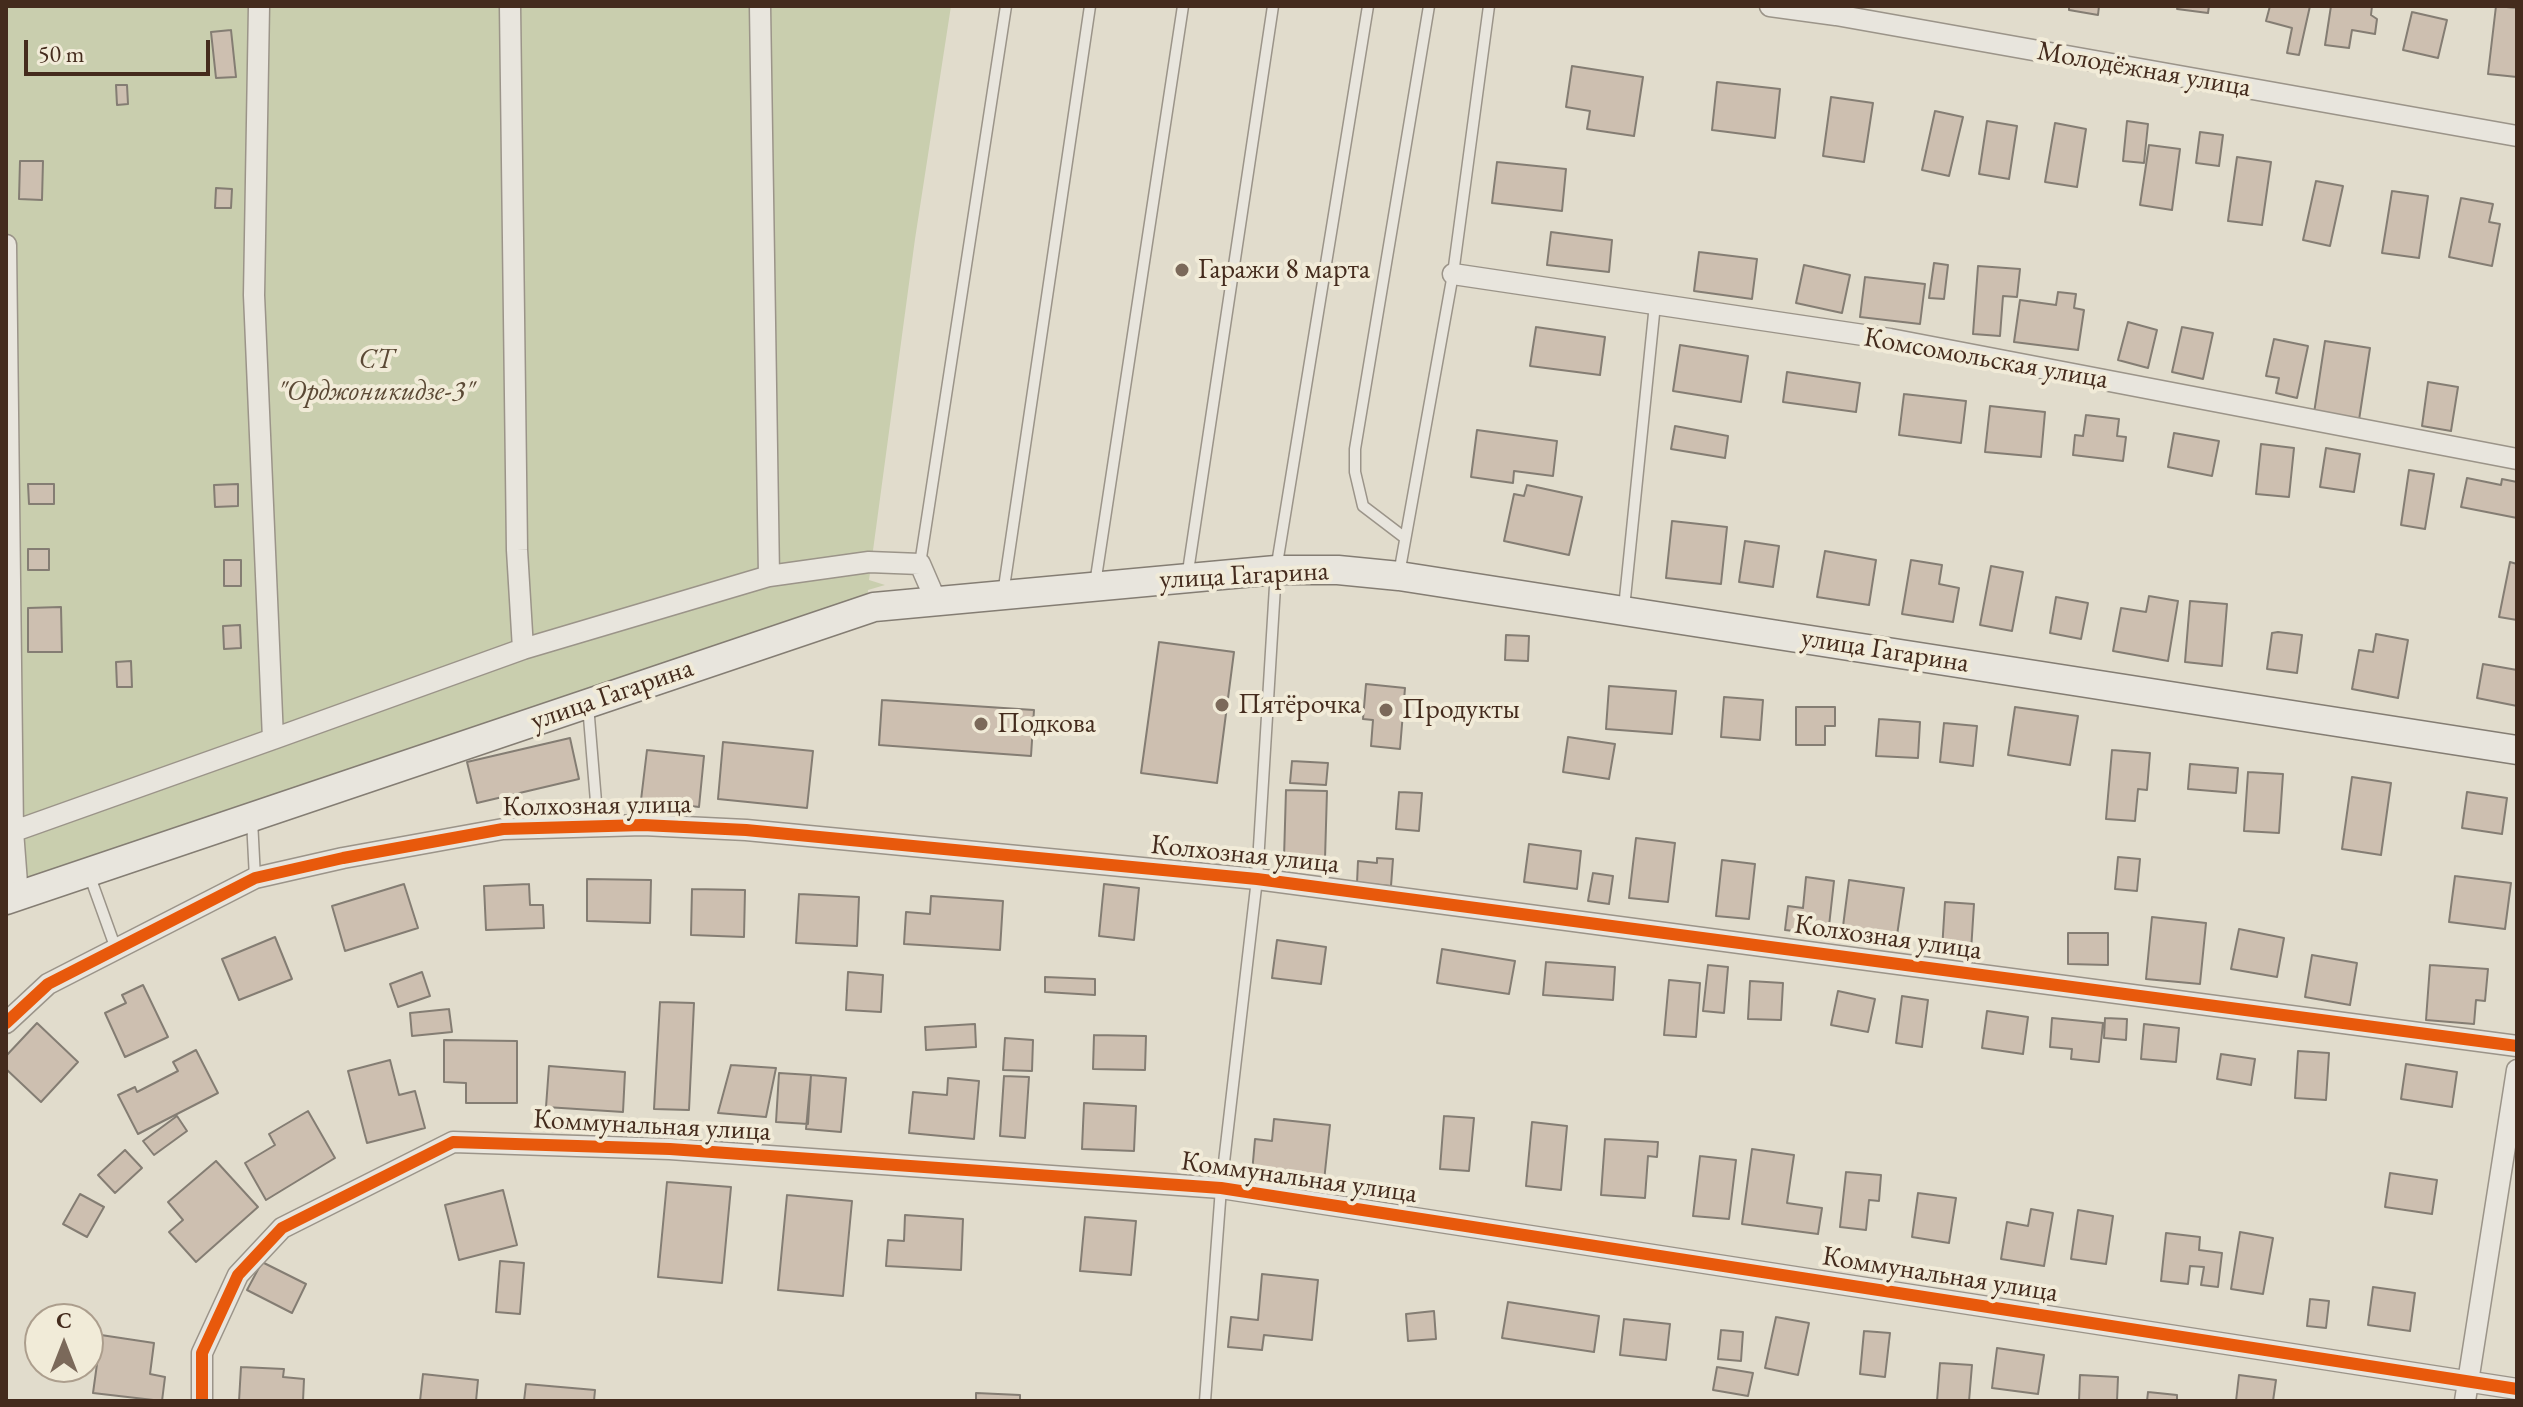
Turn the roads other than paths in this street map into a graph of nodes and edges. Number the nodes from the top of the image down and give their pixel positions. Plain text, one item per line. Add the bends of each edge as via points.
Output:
1 (259, 6) edge
2 (510, 6) edge
3 (760, 6) edge
4 (1006, 6) edge
5 (1090, 6) edge
6 (1183, 6) edge
7 (1273, 6) edge
8 (1368, 6) edge
9 (1429, 6) edge
10 (1489, 6) edge
11 (1770, 6) edge
12 (2517, 136) edge
13 (6, 245) edge
14 (1453, 274) junction
15 (1655, 304) junction
16 (2517, 459) edge
17 (1405, 538) junction
18 (920, 564) junction
19 (1276, 570) junction
20 (769, 576) junction
21 (1399, 576) junction
22 (1187, 578) junction
23 (1095, 586) junction
24 (1003, 595) junction
25 (936, 601) junction
26 (1623, 610) junction
27 (523, 649) junction
28 (588, 703) junction
29 (273, 739) junction
30 (2517, 750) edge
31 (252, 816) junction
32 (598, 826) junction
33 (10, 833) edge
34 (88, 872) junction
35 (255, 878) junction
36 (1257, 879) junction
37 (12, 898) edge
38 (116, 949) junction
39 (6, 1023) edge
40 (2517, 1046) edge
41 (2517, 1070) edge
42 (1221, 1188) junction
43 (2517, 1389) edge
44 (2467, 1391) edge
45 (202, 1401) edge
46 (1205, 1401) edge

1 - 29 street via 254,295
2 - 27 street
3 - 20 street
4 - 18 lane
5 - 24 lane
6 - 23 lane
7 - 22 lane
8 - 19 lane
9 - 17 lane via 1355,449 1363,506
10 - 14 lane
11 - 12 street, Молодёжная улица
13 - 33 street
14 - 15 street, Комсомольская улица
14 - 17 lane
15 - 16 street, Комсомольская улица via 1890,339
15 - 26 lane
17 - 21 lane
18 - 20 street via 869,562
18 - 25 street
19 - 21 main road, улица Гагарина
19 - 22 main road, улица Гагарина
19 - 36 lane
20 - 27 street
21 - 26 main road, улица Гагарина
22 - 23 main road, улица Гагарина
23 - 24 main road, улица Гагарина
24 - 25 main road, улица Гагарина
25 - 28 main road, улица Гагарина via 874,607
26 - 30 main road, улица Гагарина
27 - 29 street
28 - 31 main road, улица Гагарина
28 - 32 lane
29 - 33 street
31 - 34 main road, улица Гагарина
31 - 35 lane
32 - 35 street, Колхозная улица via 503,829
32 - 36 street, Колхозная улица via 746,830
33 - 37 street
34 - 37 main road, улица Гагарина
34 - 38 lane
35 - 38 street, Колхозная улица
36 - 40 street, Колхозная улица
36 - 42 lane
38 - 39 street, Колхозная улица via 48,984
41 - 44 street
42 - 44 street, Коммунальная улица
42 - 45 street, Коммунальная улица via 670,1149 453,1142 282,1228 238,1275 202,1353
42 - 46 lane
43 - 44 street, Коммунальная улица

